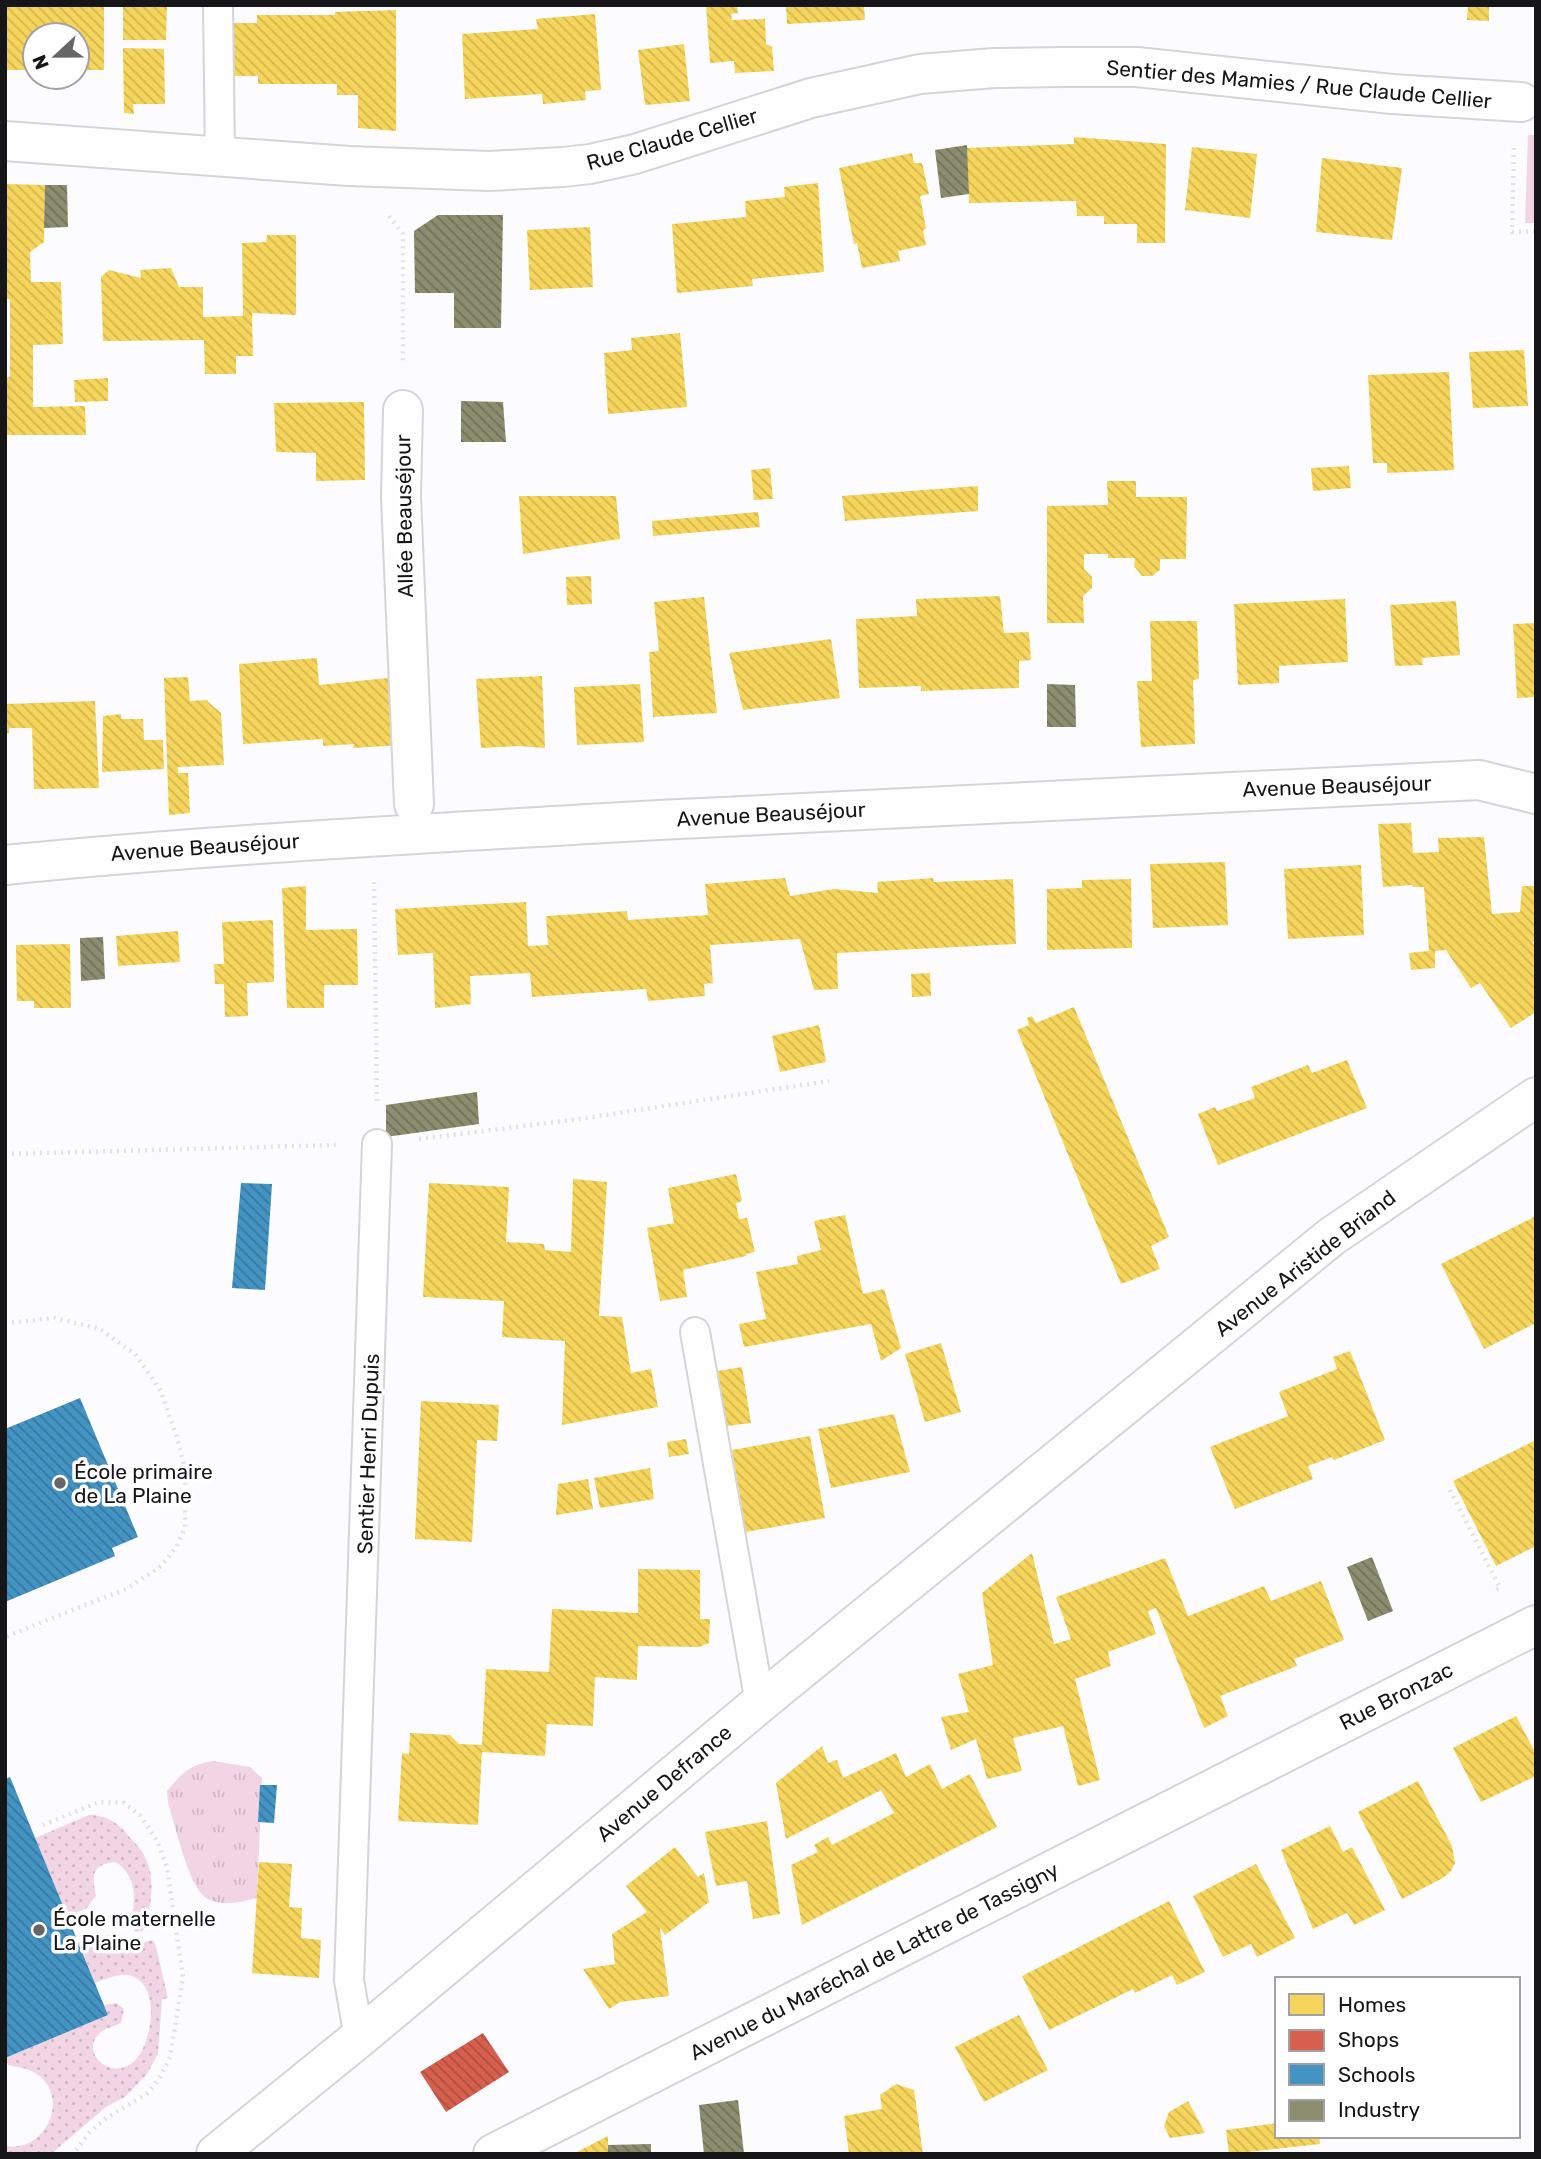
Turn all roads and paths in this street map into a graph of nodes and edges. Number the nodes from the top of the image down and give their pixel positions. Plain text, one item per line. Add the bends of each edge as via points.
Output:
1 (218, 5) edge
2 (1077, 67) joint
3 (1518, 120) junction
4 (5, 141) edge
5 (220, 158) junction
6 (408, 230) dead end
7 (1536, 231) edge
8 (1515, 232) junction
9 (403, 410) joint
10 (1536, 794) edge
11 (414, 804) dead end
12 (5, 864) edge
13 (374, 869) dead end
14 (1536, 1097) edge
15 (377, 1144) joint
16 (5, 1323) edge
17 (695, 1332) dead end
18 (1114, 1415) joint
19 (1450, 1490) dead end
20 (1500, 1588) dead end
21 (1536, 1625) edge
22 (5, 1637) edge
23 (761, 1703) junction
24 (1256, 1768) joint
25 (43, 1825) dead end
26 (359, 2038) junction
27 (73, 2154) edge
28 (216, 2154) edge
29 (493, 2154) edge

1 - 5 lane
2 - 3 street, Sentier des Mamies / Rue Claude Cellier via 1137,67 1392,94
2 - 5 street, Rue Claude Cellier via 919,74 811,98 590,164 489,171
3 - 8 path
3 - 8 path via 1514,126
4 - 5 street, Rue Claude Cellier
6 - 9 path, Allée Beauséjour via 402,240
7 - 8 path
9 - 11 street, Allée Beauséjour via 401,497
10 - 12 street, Avenue Beauséjour via 1479,780 1053,798 372,835
13 - 15 path
14 - 18 street, Avenue Aristide Briand via 1331,1237
15 - 26 lane, Sentier Henri Dupuis via 349,1980
16 - 22 path via 55,1318 100,1329 135,1354 161,1391 185,1481 185,1527 161,1566 128,1588
17 - 23 lane
18 - 23 street, Avenue Defrance
19 - 20 path
21 - 24 street, Rue Bronzac
23 - 26 street, Avenue Defrance
24 - 29 street, Avenue du Maréchal de Lattre de Tassigny
25 - 27 path via 99,1802 124,1803 140,1815 167,1867 183,1977 170,2057 160,2077 148,2093 90,2132
26 - 28 street, Avenue Defrance

